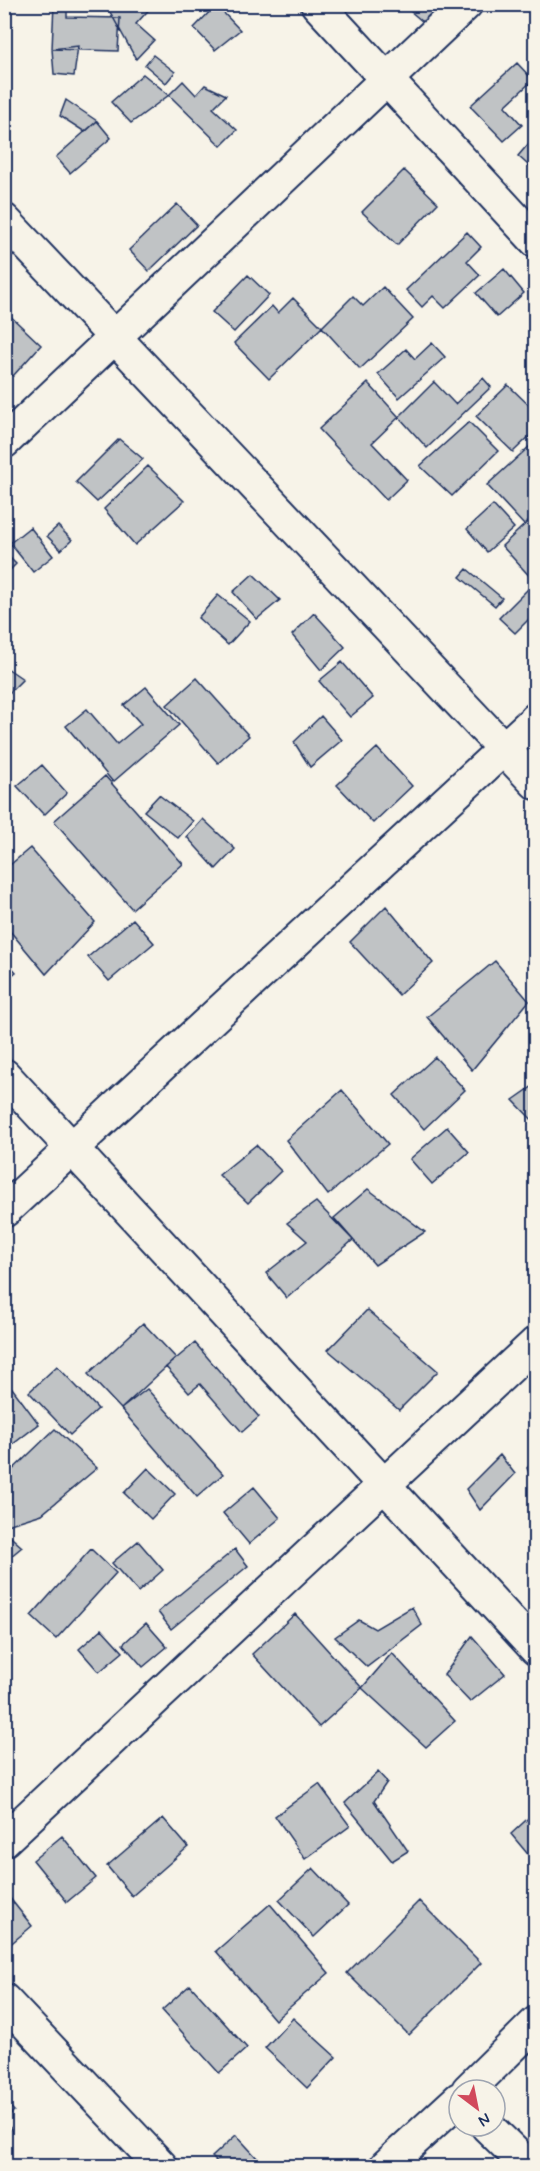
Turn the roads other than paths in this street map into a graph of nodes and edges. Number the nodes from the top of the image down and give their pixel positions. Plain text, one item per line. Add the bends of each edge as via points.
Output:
1 (317, 4) edge
2 (466, 4) edge
3 (387, 80) junction
4 (4, 220) edge
5 (536, 241) edge
6 (115, 337) junction
7 (4, 442) edge
8 (536, 719) edge
9 (504, 750) junction
10 (536, 783) edge
11 (4, 1075) edge
12 (74, 1149) junction
13 (4, 1212) edge
14 (536, 1343) edge
15 (383, 1485) junction
16 (536, 1649) edge
17 (4, 1840) edge
18 (4, 2000) edge
19 (536, 2023) edge
20 (480, 2078) edge
21 (447, 2110) edge
22 (499, 2138) edge
23 (161, 2166) edge
24 (386, 2166) edge
25 (528, 2166) edge

1 - 3 street
2 - 3 street
3 - 5 street
3 - 6 street
4 - 6 street
6 - 7 street
6 - 9 street
8 - 9 street
9 - 10 street
9 - 12 street
11 - 12 street
12 - 13 street
12 - 15 street
14 - 15 street
15 - 16 street
15 - 17 street
18 - 23 street
19 - 20 street
21 - 24 street
22 - 25 street

